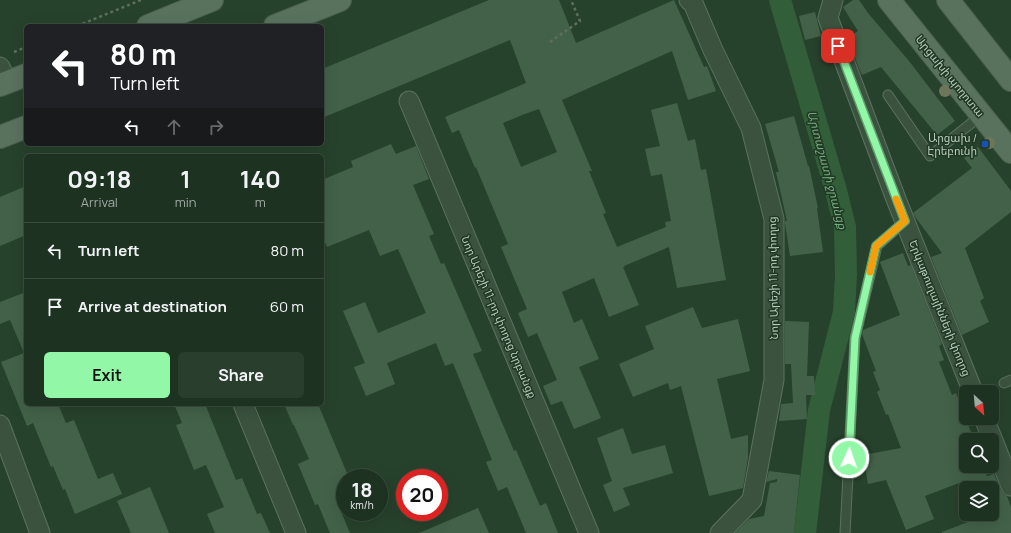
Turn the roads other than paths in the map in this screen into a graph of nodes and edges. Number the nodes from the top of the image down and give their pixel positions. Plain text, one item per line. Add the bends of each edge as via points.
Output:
1 (212, 0) edge
2 (340, 0) edge
3 (689, 0) edge
4 (833, 0) edge
5 (889, 0) edge
6 (948, 0) edge
7 (153, 24) edge
8 (280, 24) edge
9 (1011, 80) edge
10 (888, 95) dead end
11 (409, 101) dead end
12 (981, 115) junction
13 (24, 128) edge
14 (0, 137) edge
15 (1011, 152) edge
16 (905, 221) junction
17 (970, 385) edge
18 (244, 406) edge
19 (0, 425) edge
20 (987, 425) edge
21 (1011, 486) edge
22 (40, 533) edge
23 (296, 533) edge
24 (589, 533) edge
25 (720, 533) edge
26 (845, 533) edge

1 - 7 main road
2 - 8 main road
3 - 25 street, Նոր Արեշի 11-րդ փողոց via 751,128 774,219 774,380 752,500
4 - 16 street, Երկաթուղայինների փողոց via 828,18
5 - 12 main road, Արցախի պողոտա
6 - 9 main road
10 - 12 lane via 930,156
11 - 24 street, Նոր Արեշի 11-րդ փողոց նրբանցք
12 - 15 main road, Արցախի պողոտա
13 - 14 main road
16 - 17 street, Երկաթուղայինների փողոց
16 - 26 lane via 876,246 855,338
18 - 23 street
19 - 22 street
20 - 21 street

